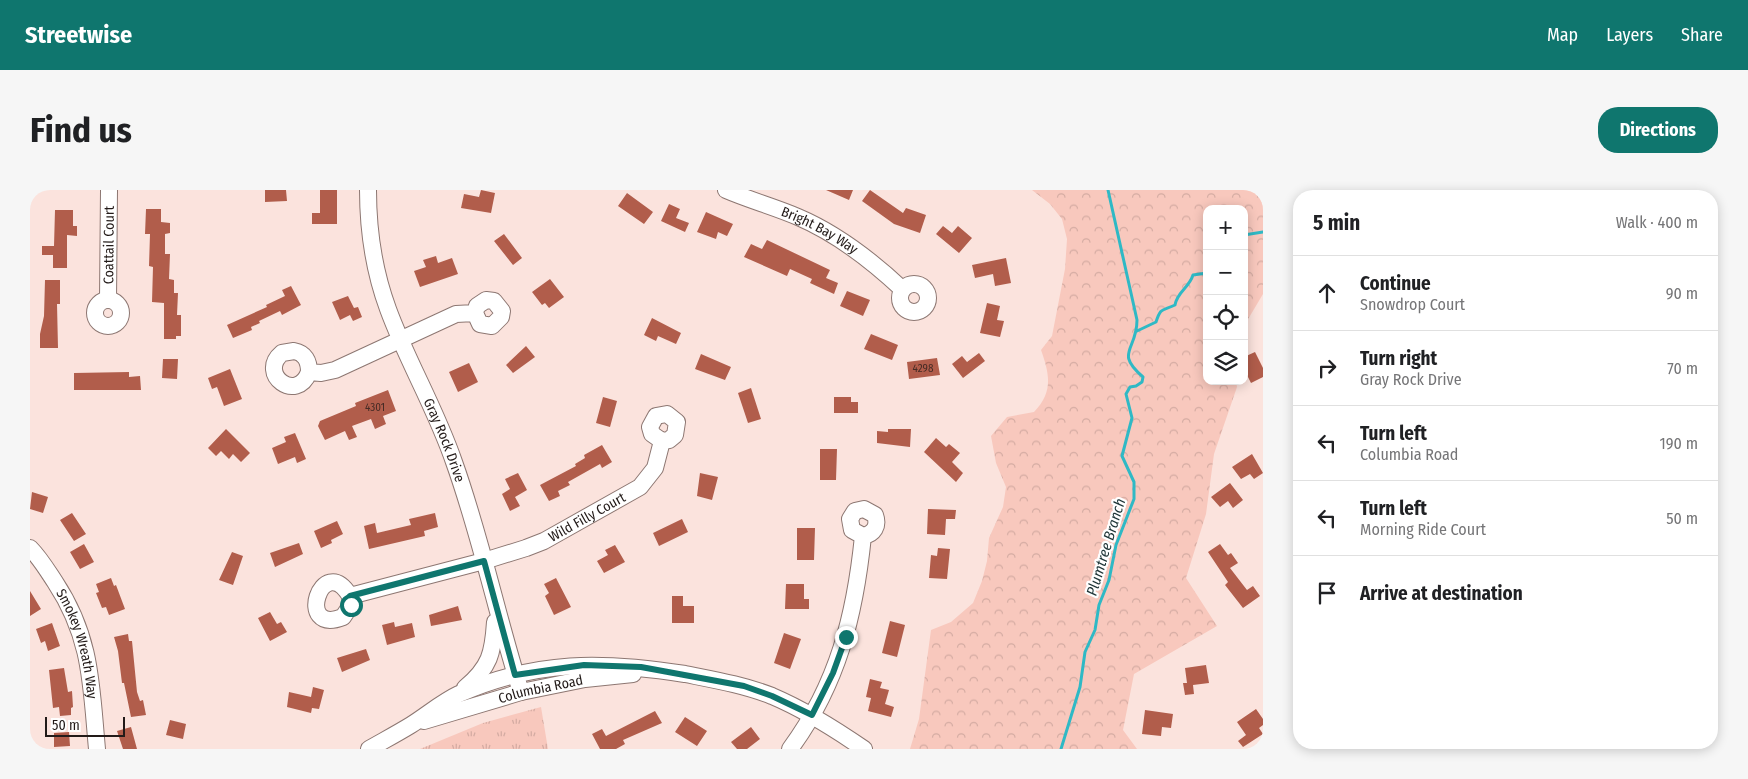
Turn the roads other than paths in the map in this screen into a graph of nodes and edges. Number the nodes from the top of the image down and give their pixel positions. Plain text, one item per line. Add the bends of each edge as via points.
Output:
1 (108, 190) edge
2 (368, 190) edge
3 (726, 190) edge
4 (902, 289) dead end
5 (108, 300) dead end
6 (474, 313) dead end
7 (402, 340) junction
8 (309, 372) dead end
9 (662, 441) dead end
10 (863, 536) dead end
11 (30, 548) edge
12 (484, 561) junction
13 (350, 596) dead end
14 (496, 610) junction
15 (673, 672) junction
16 (515, 675) junction
17 (521, 692) junction
18 (457, 695) junction
19 (812, 715) junction
20 (412, 725) junction
21 (97, 749) edge
22 (369, 749) edge
23 (790, 749) edge
24 (864, 749) edge

1 - 5 street, Coattail Court
2 - 7 street, Gray Rock Drive via 374,259 388,309
3 - 4 street, Bright Bay Way via 821,228 864,256
6 - 7 street via 456,314
7 - 8 street via 335,370
7 - 12 street, Gray Rock Drive via 441,426
9 - 12 street, Wild Filly Court via 654,468 640,487 532,546
10 - 19 street via 859,578 846,637
11 - 21 street, Smokey Wreath Way via 68,602 84,641 89,660
12 - 13 street, Wild Filly Court
12 - 14 street, Gray Rock Drive
14 - 16 street, Gray Rock Drive
14 - 18 street via 494,644 488,662
15 - 16 street, Columbia Road via 613,664
15 - 17 street, Columbia Road via 585,679
15 - 19 street, Columbia Road via 744,686
16 - 17 street, Gray Rock Drive
16 - 18 street, Columbia Road
17 - 20 street, Columbia Road
18 - 20 street, Columbia Road
19 - 23 street
19 - 24 street, Columbia Road
20 - 22 street, Columbia Road

